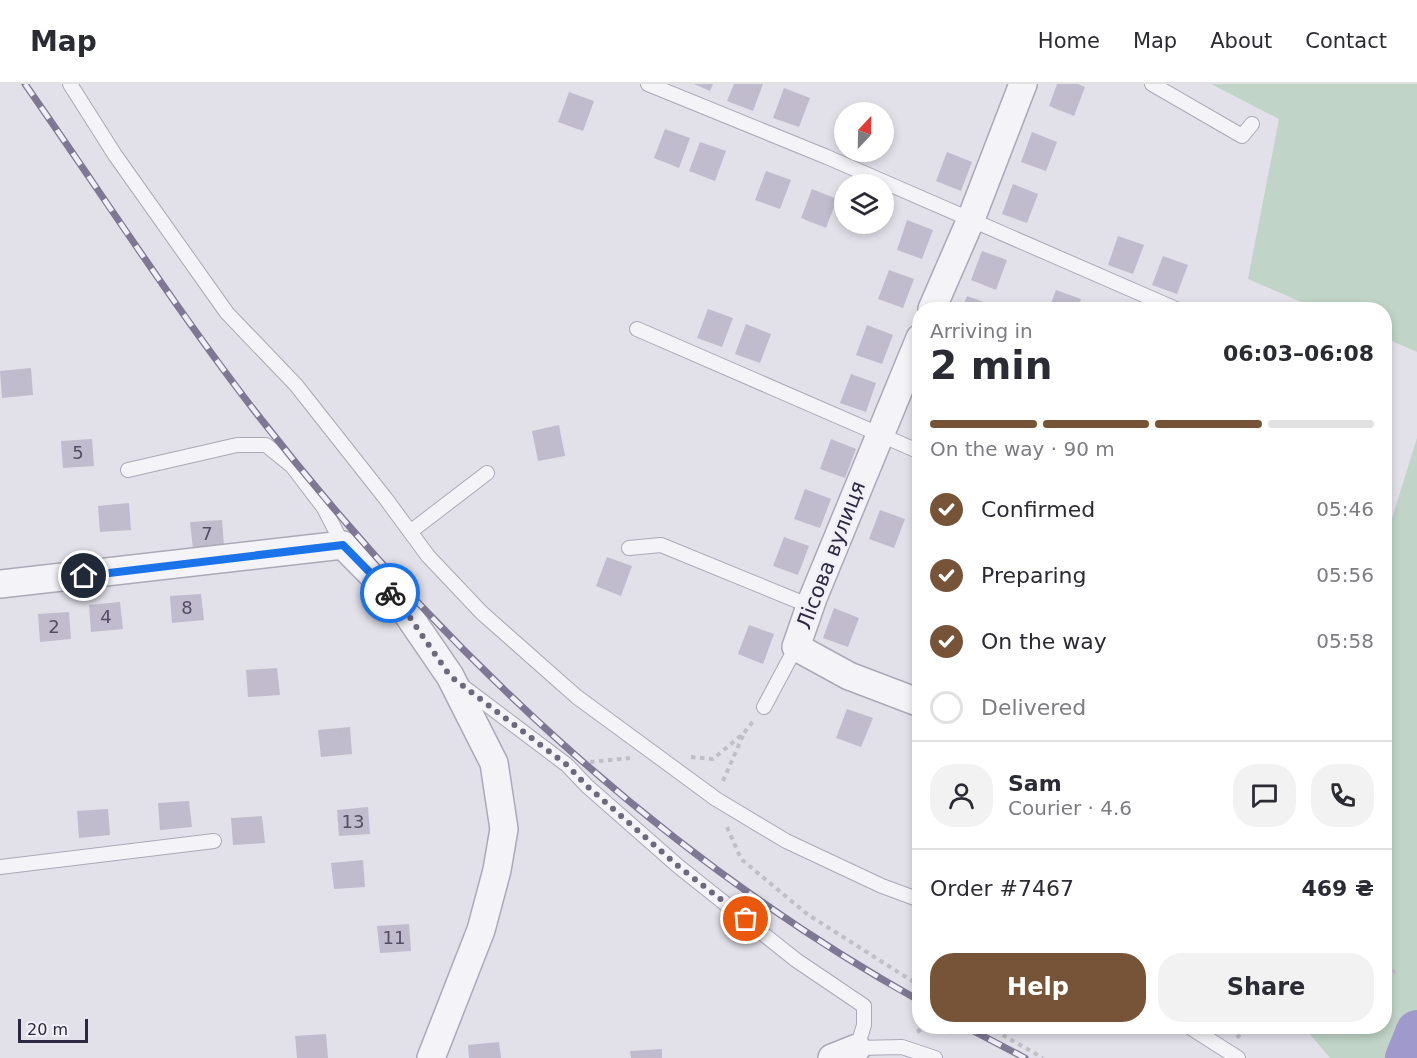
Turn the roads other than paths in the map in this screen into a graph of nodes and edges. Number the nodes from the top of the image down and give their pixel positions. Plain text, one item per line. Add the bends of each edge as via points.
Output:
1 (70, 84) edge
2 (648, 84) edge
3 (1023, 84) edge
4 (1152, 84) edge
5 (1252, 124) dead end
6 (971, 219) junction
7 (935, 302) edge
8 (1160, 302) edge
9 (637, 328) dead end
10 (912, 357) edge
11 (879, 434) junction
12 (912, 448) edge
13 (128, 470) dead end
14 (487, 473) dead end
15 (410, 532) junction
16 (343, 545) junction
17 (629, 548) dead end
18 (0, 584) edge
19 (810, 606) junction
20 (796, 647) junction
21 (450, 676) junction
22 (912, 700) edge
23 (764, 707) dead end
24 (214, 841) dead end
25 (0, 867) edge
26 (912, 897) edge
27 (1200, 1034) edge
28 (844, 1053) edge
29 (431, 1058) edge
30 (935, 1058) edge
31 (1238, 1058) edge

1 - 15 lane via 226,313 296,385
2 - 6 lane
3 - 6 street
4 - 5 lane via 1242,136
6 - 7 street
6 - 8 lane
9 - 11 lane
10 - 11 street, Лісова вулиця
11 - 12 lane
11 - 19 street, Лісова вулиця
13 - 16 lane via 237,445 266,445 292,466 324,508
14 - 15 lane
15 - 26 lane via 482,613 568,690 716,800 786,840
16 - 18 street
16 - 21 street via 400,603
17 - 19 lane via 661,545
19 - 20 street, Лісова вулиця
20 - 22 street, Лісова вулиця via 849,676
20 - 23 lane
21 - 28 lane via 567,765 678,866 796,960 864,1006 864,1025
21 - 29 street via 494,763 504,829 481,930
24 - 25 lane
27 - 31 lane
28 - 30 lane via 902,1047

